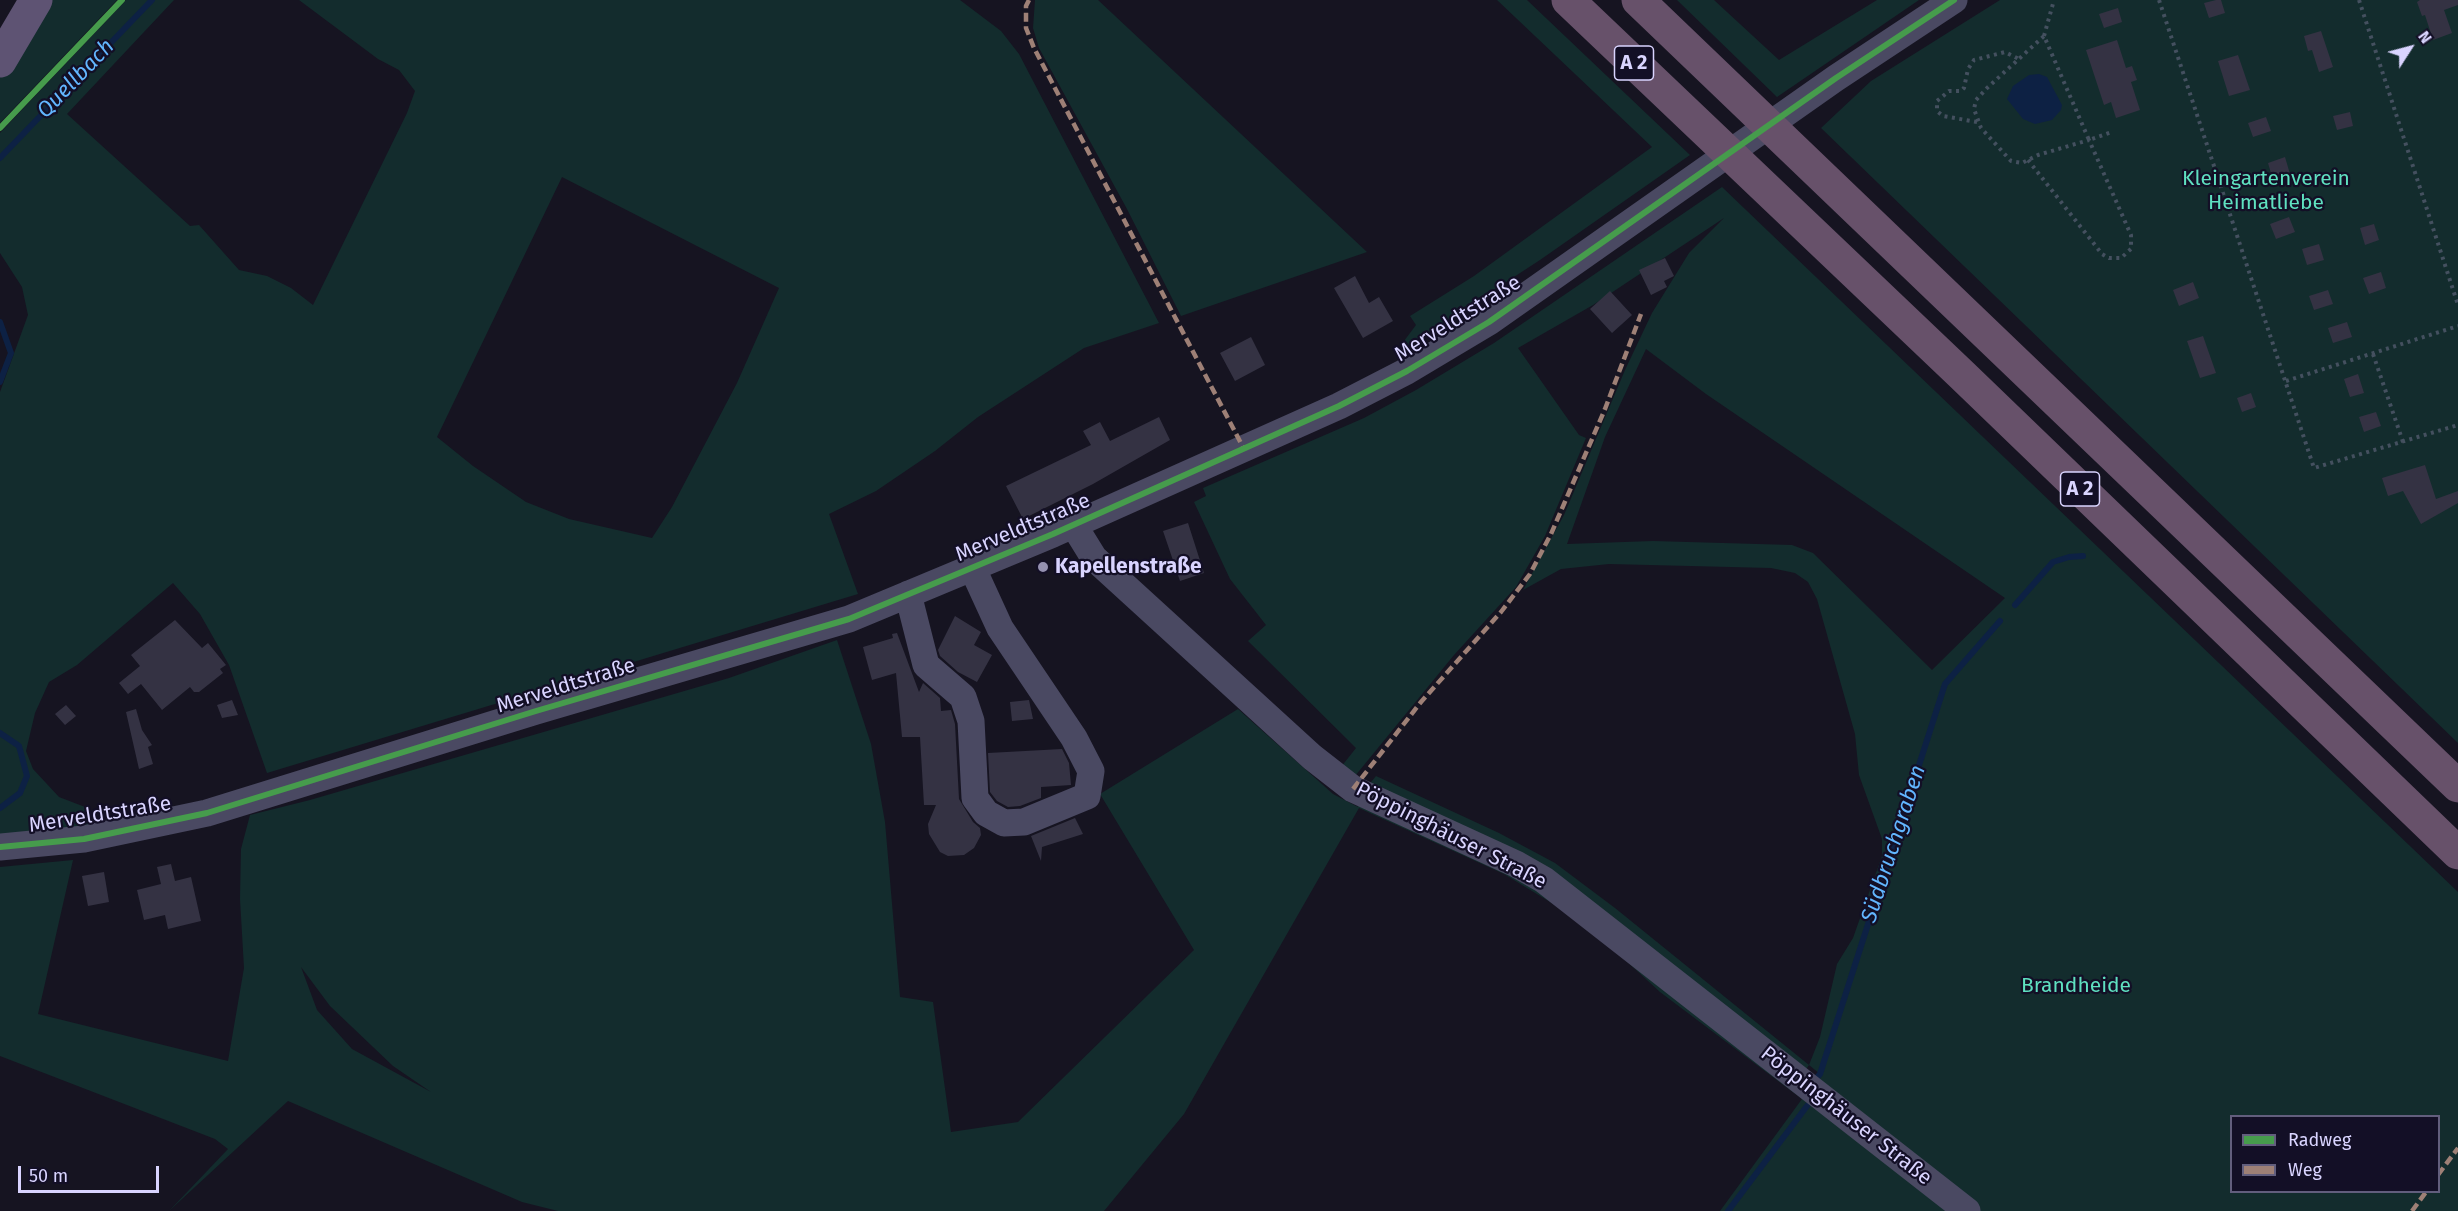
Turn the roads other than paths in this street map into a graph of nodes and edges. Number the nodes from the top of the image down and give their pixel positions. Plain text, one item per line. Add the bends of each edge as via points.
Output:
1 (36, 0) edge
2 (1568, 0) edge
3 (1638, 0) edge
4 (1954, 0) edge
5 (0, 61) edge
6 (1073, 524) junction
7 (972, 567) junction
8 (908, 594) junction
9 (2458, 786) edge
10 (0, 847) edge
11 (2458, 853) edge
12 (1967, 1211) edge

1 - 5 main road
2 - 11 highway, A 2
3 - 9 highway, A 2
4 - 6 street, Merveldtstraße via 1836,78 1489,322 1407,371 1339,406
6 - 7 street, Merveldtstraße
6 - 12 street, Pöppinghäuser Straße via 1094,558 1312,757 1353,789 1544,880
7 - 8 street, Merveldtstraße
7 - 8 street via 1000,628 1074,738 1091,771 1087,796 1024,822 1004,823 986,813 975,798 971,721 963,698 926,665
8 - 10 street, Merveldtstraße via 849,619 207,813 84,839

